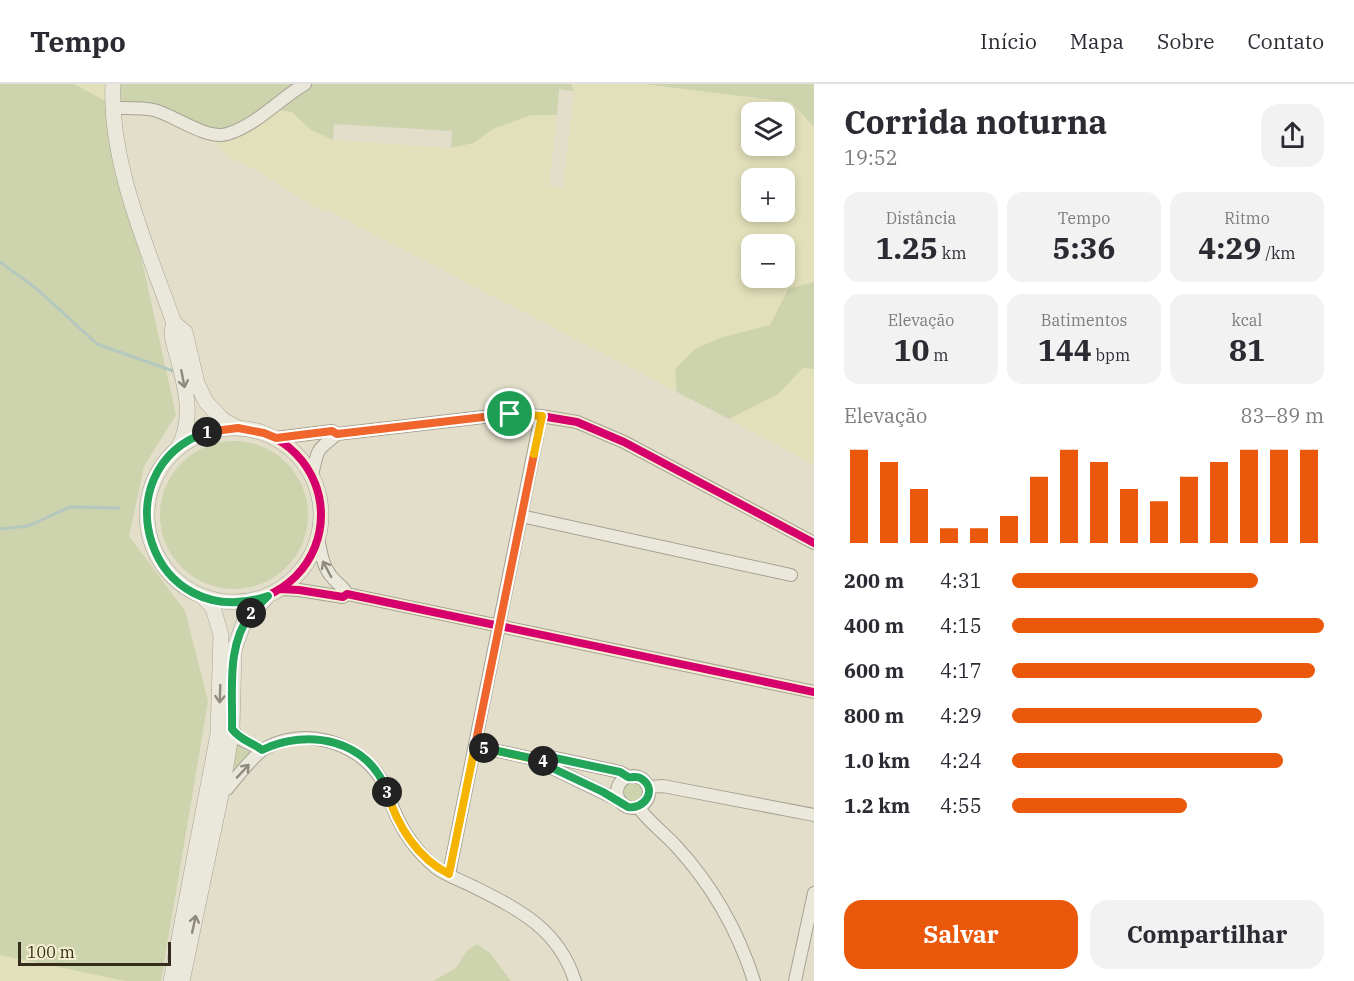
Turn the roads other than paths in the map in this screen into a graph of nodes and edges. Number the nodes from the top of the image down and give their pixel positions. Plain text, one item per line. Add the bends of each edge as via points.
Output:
1 (114, 84) edge
2 (305, 84) edge
3 (112, 108) junction
4 (174, 323) junction
5 (542, 416) junction
6 (238, 428) junction
7 (337, 434) junction
8 (276, 438) junction
9 (178, 449) junction
10 (312, 475) junction
11 (521, 516) junction
12 (318, 538) junction
13 (814, 543) edge
14 (791, 575) dead end
15 (274, 593) junction
16 (347, 594) junction
17 (204, 598) junction
18 (500, 626) junction
19 (814, 692) edge
20 (232, 729) junction
21 (475, 746) junction
22 (262, 750) junction
23 (544, 761) junction
24 (628, 777) junction
25 (648, 787) junction
26 (222, 790) junction
27 (620, 801) junction
28 (638, 807) junction
29 (814, 815) edge
30 (449, 874) junction
31 (814, 893) edge
32 (171, 981) edge
33 (182, 981) edge
34 (575, 981) edge
35 (754, 981) edge
36 (795, 981) edge

1 - 3 street
2 - 3 street via 244,127 225,135 191,127 155,110
3 - 4 street via 132,204
4 - 6 street via 185,332 197,383 206,402 223,420
4 -> 9 street via 171,331 187,403 187,423
5 - 7 street via 510,414
5 - 11 street
5 - 13 street via 577,423 624,442
6 - 8 street
6 - 9 street via 200,435
7 - 8 street via 332,431
7 - 10 street via 319,448
8 - 10 street via 297,454
9 - 17 street via 161,468 150,492 148,531 168,572
10 - 12 street via 322,512
11 - 14 street
11 - 18 street
12 - 15 street via 308,562 291,582
16 -> 12 street via 326,568
15 - 16 street via 299,590 343,597
15 - 17 street via 230,603
15 - 20 street via 250,614 236,640
16 - 18 street
17 -> 32 street via 213,608 221,635 218,734
18 - 19 street
18 - 21 street
20 - 22 street via 240,739
20 - 26 street
21 - 23 street
21 - 30 street
26 -> 22 street
22 - 30 street via 283,741 306,738 339,744 358,755 381,778 411,841 433,865
23 - 24 street via 550,757
23 - 27 street
24 - 25 street via 642,779
24 - 27 street via 618,787
25 - 28 street via 646,801
25 - 29 street via 663,786
33 -> 26 street
27 - 28 street via 628,807
28 - 35 street via 690,862 715,896 735,932
30 - 34 street via 506,902 541,927 560,950
31 - 36 street

